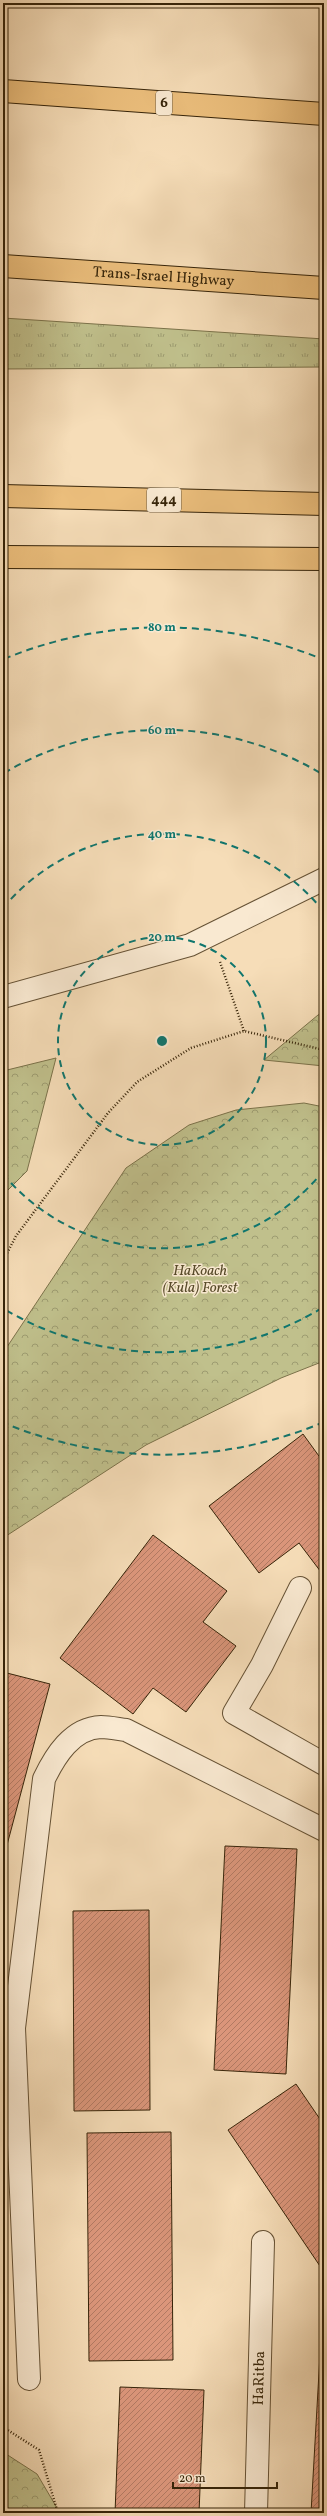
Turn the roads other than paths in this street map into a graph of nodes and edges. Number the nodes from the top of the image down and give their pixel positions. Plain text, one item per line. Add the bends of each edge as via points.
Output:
1 (3, 91) edge
2 (324, 114) edge
3 (3, 266) edge
4 (324, 288) edge
5 (3, 496) edge
6 (324, 504) edge
7 (3, 557) edge
8 (324, 559) edge
9 (324, 879) edge
10 (3, 997) edge
11 (300, 1588) dead end
12 (324, 1764) edge
13 (324, 1830) edge
14 (263, 2242) dead end
15 (29, 2379) dead end
16 (256, 2513) edge

1 - 2 main road, 6
3 - 4 main road, Trans-Israel Highway
5 - 6 main road, 444
7 - 8 main road
9 - 10 street via 190,945
11 - 12 street via 262,1665 234,1713
13 - 15 street via 126,1730 100,1727 78,1734 57,1753 44,1779 14,2028
14 - 16 street, HaRitba

